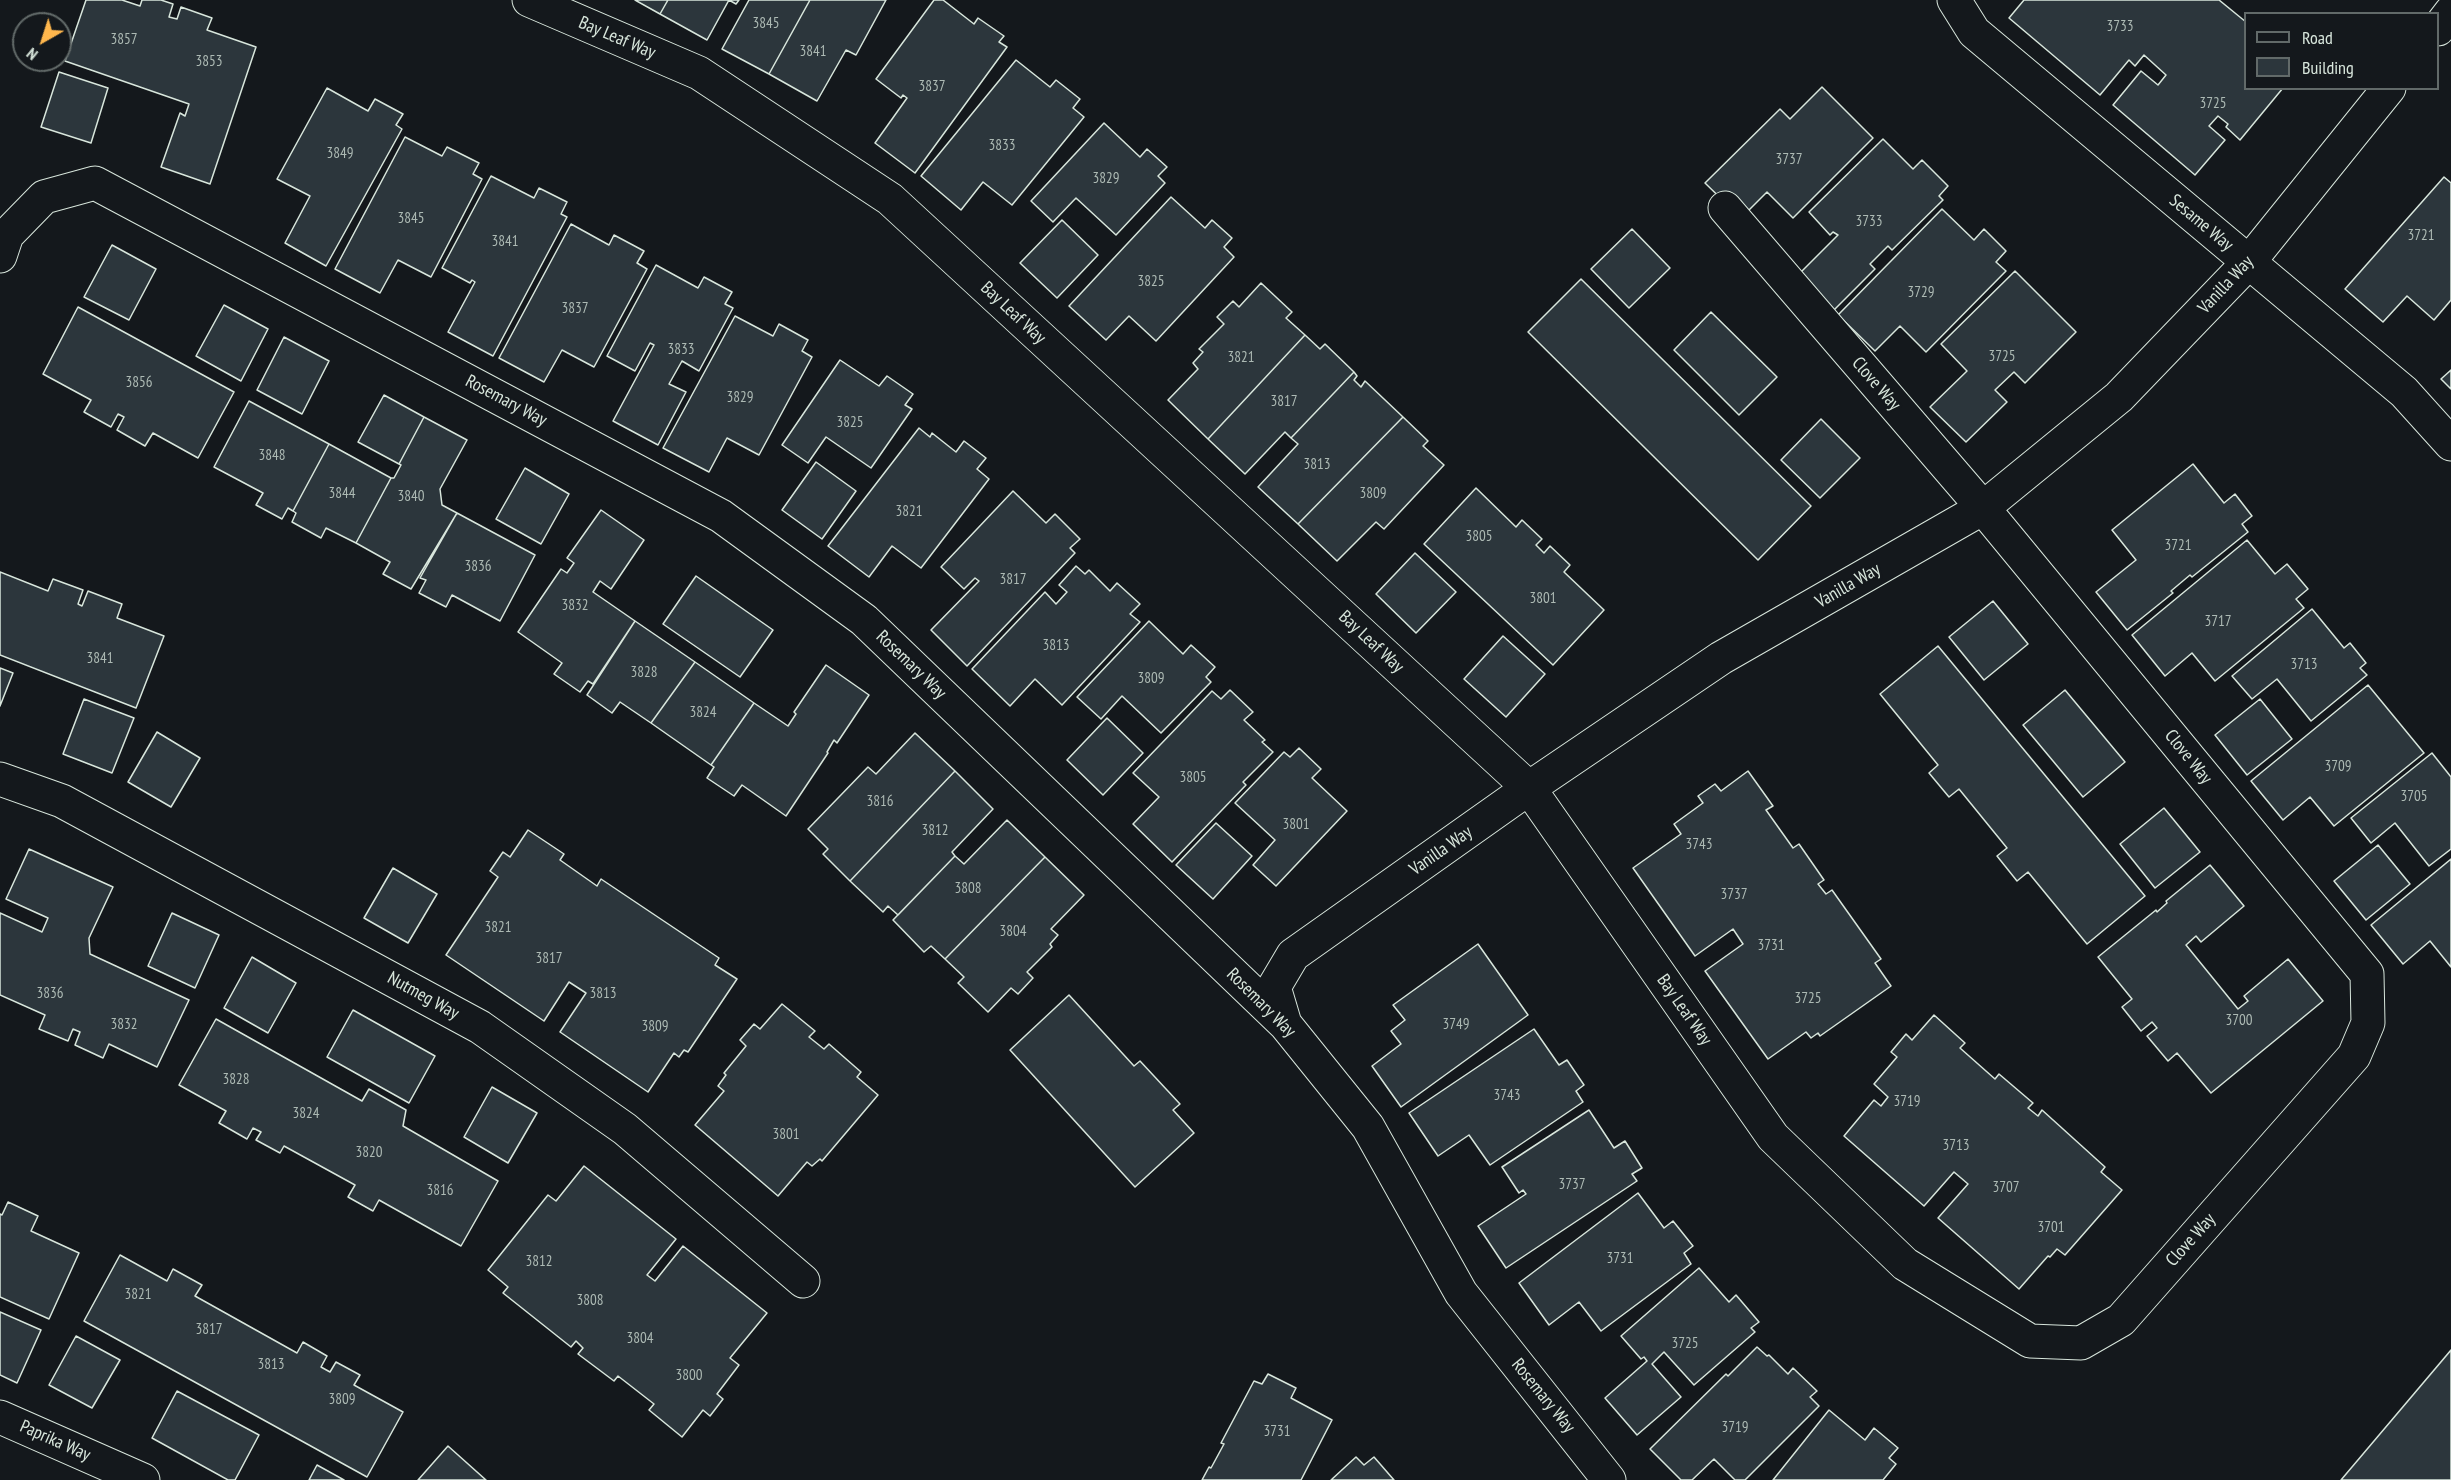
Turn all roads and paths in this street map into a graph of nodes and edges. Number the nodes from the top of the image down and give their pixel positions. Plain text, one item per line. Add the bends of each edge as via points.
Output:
1 (529, 0) edge
2 (1954, 0) edge
3 (2387, 90) edge
4 (1725, 208) dead end
5 (0, 256) edge
6 (2248, 263) junction
7 (2451, 444) edge
8 (1983, 508) junction
9 (0, 779) edge
10 (1529, 789) junction
11 (1285, 1024) junction
12 (802, 1281) dead end
13 (2121, 1320) joint
14 (0, 1417) edge
15 (143, 1480) edge
16 (1610, 1480) edge

1 - 10 street, Bay Leaf Way via 699,73 890,199
2 - 6 street, Sesame Way via 1974,32
3 - 6 street, Vanilla Way
4 - 8 street, Clove Way
5 - 11 street, Rosemary Way via 7,235 44,197 95,183 721,516 864,620
6 - 7 street, Sesame Way via 2404,392
6 - 8 street, Vanilla Way via 2119,397
8 - 10 street, Vanilla Way via 1721,658
8 - 13 street, Clove Way via 2367,974 2368,1023 2354,1056
9 - 12 street, Nutmeg Way via 62,801 480,1028 625,1129
10 - 11 street, Vanilla Way via 1293,955 1274,987
10 - 13 street, Bay Leaf Way via 1773,1137 1905,1264 2030,1341 2081,1343
11 - 16 street, Rosemary Way via 1368,1127 1461,1293
14 - 15 street, Paprika Way

